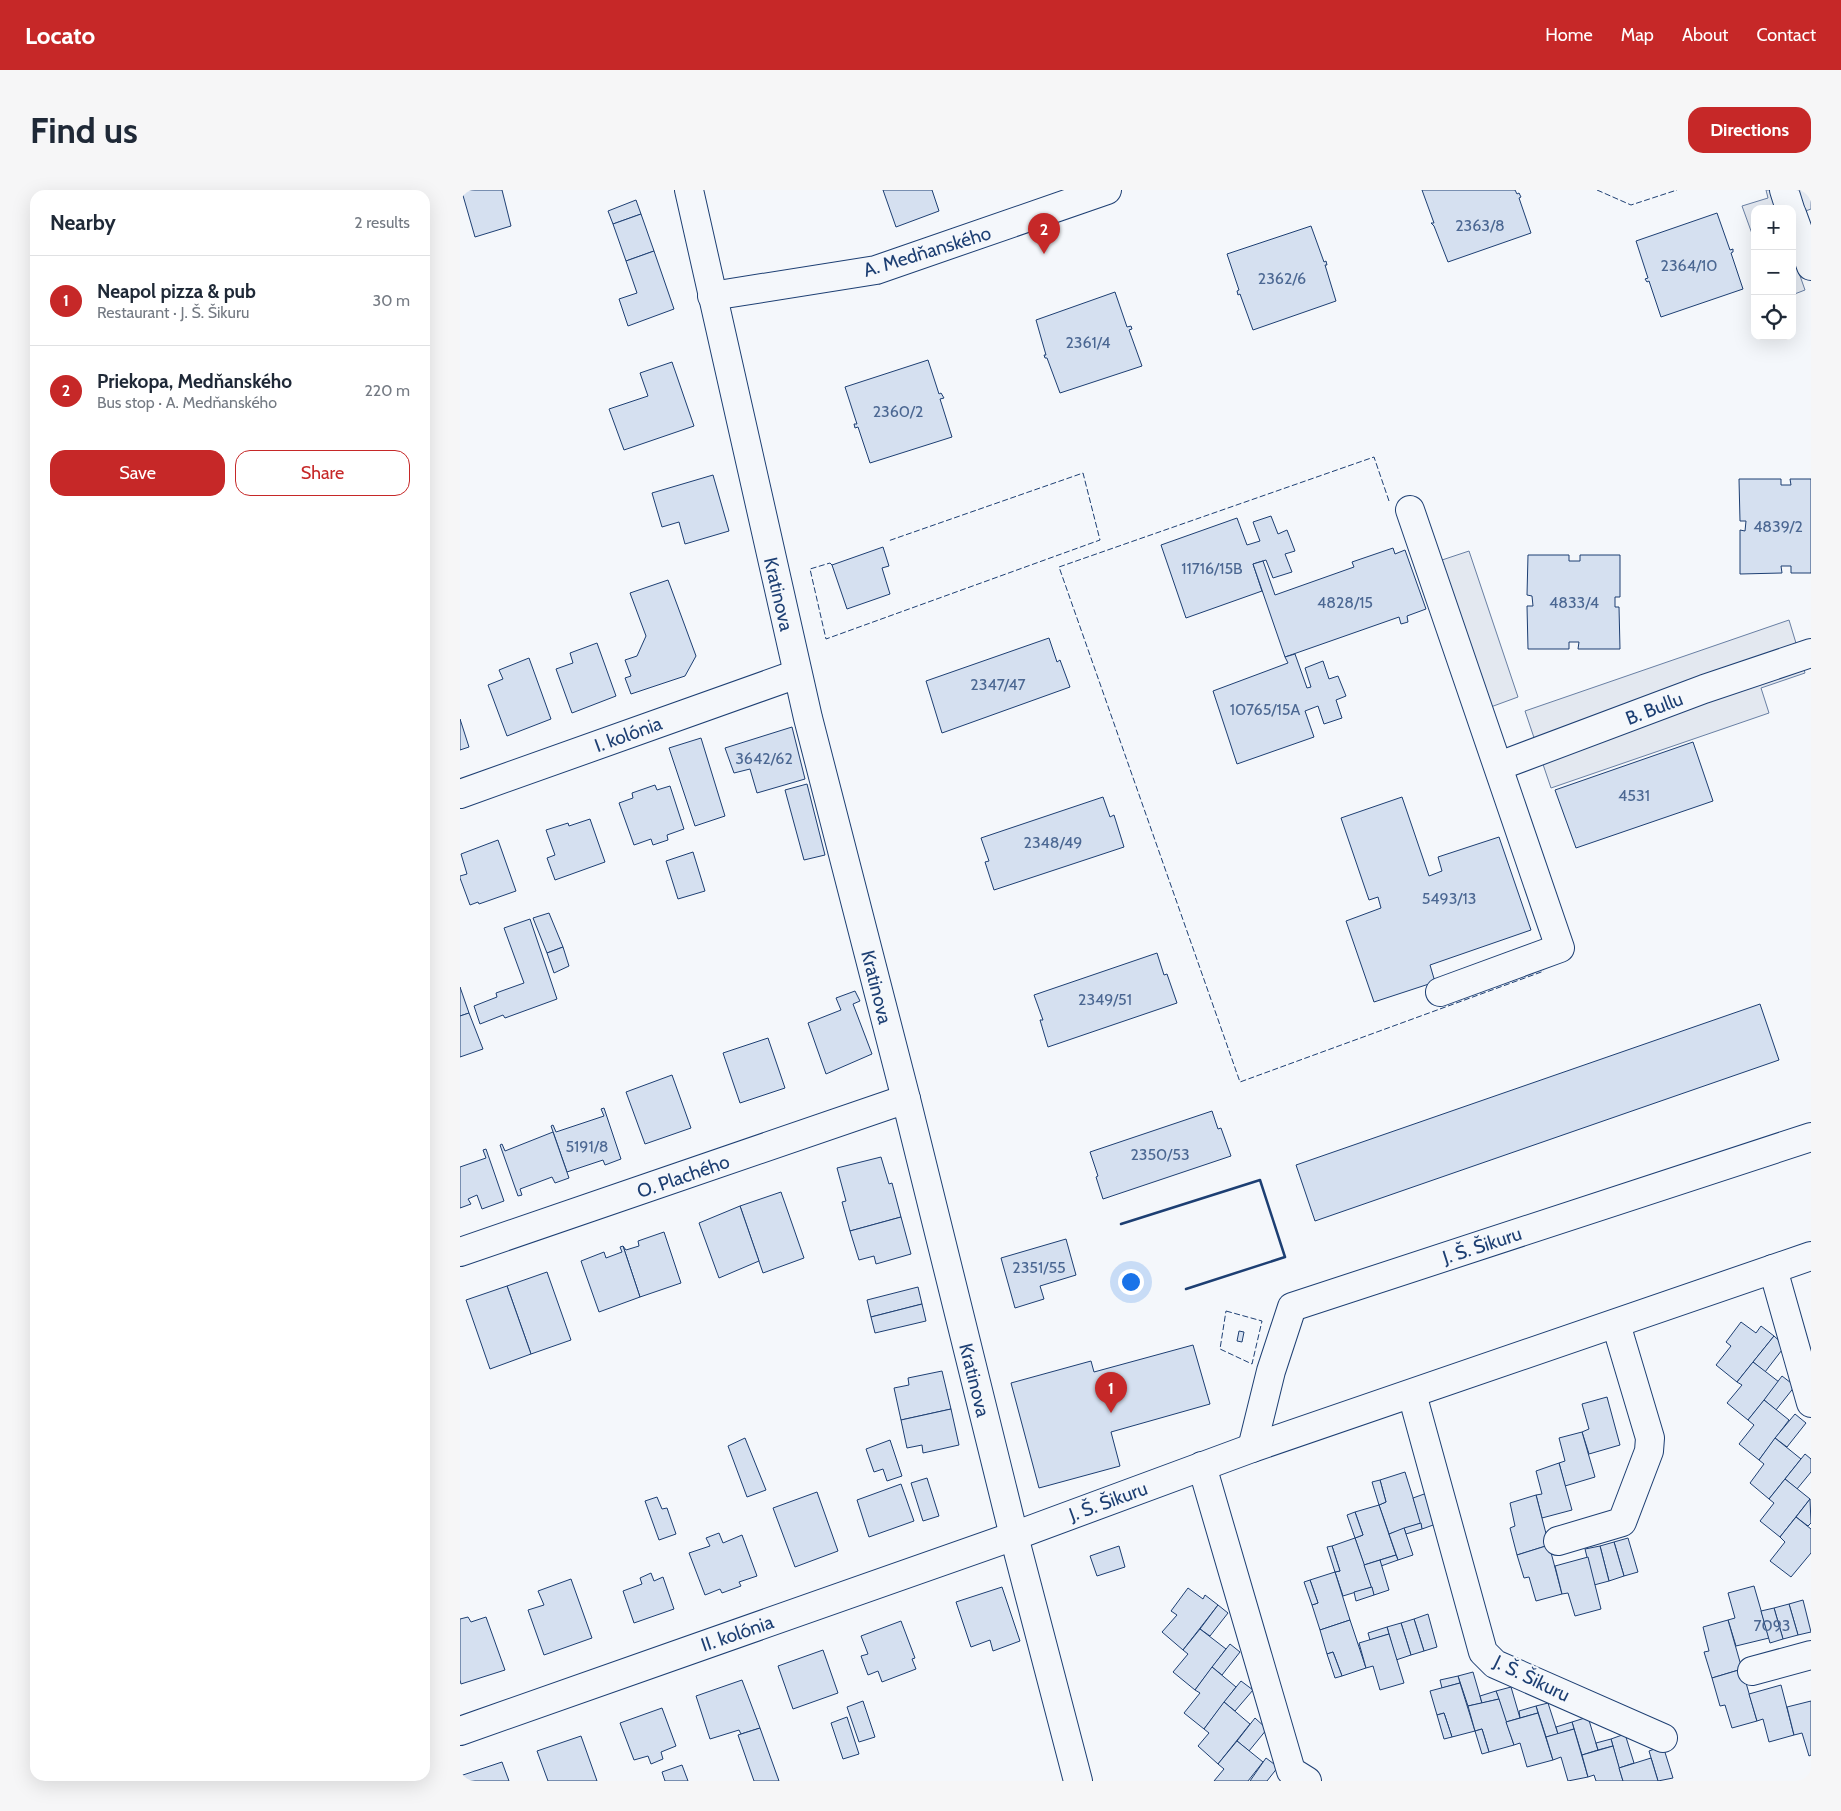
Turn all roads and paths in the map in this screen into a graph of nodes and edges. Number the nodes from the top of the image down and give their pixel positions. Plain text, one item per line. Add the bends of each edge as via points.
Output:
1 (688, 190) edge
2 (1107, 190) edge
3 (1784, 190) edge
4 (1789, 205) edge
5 (1796, 225) edge
6 (1811, 266) edge
7 (712, 296) junction
8 (1410, 510) dead end
9 (1811, 652) edge
10 (797, 674) junction
11 (1499, 766) junction
12 (460, 794) edge
13 (1440, 992) dead end
14 (906, 1099) junction
15 (1811, 1138) edge
16 (460, 1252) edge
17 (1811, 1256) edge
18 (1773, 1269) junction
19 (1616, 1324) junction
20 (1412, 1394) junction
21 (1811, 1403) edge
22 (1252, 1448) junction
23 (1202, 1466) junction
24 (1014, 1536) junction
25 (1558, 1541) dead end
26 (1811, 1655) edge
27 (1752, 1671) dead end
28 (460, 1731) edge
29 (1663, 1738) dead end
30 (1078, 1781) edge
31 (1307, 1781) edge

1 - 7 street, Kratinova
2 - 7 street, A. Medňanského via 876,270
3 - 4 street
5 - 6 street
7 - 10 street, Kratinova
8 - 11 street
9 - 11 street, B. Bullu
10 - 12 street, I. kolónia
10 - 14 street, Kratinova
11 - 13 street via 1560,948
14 - 16 street, O. Plachého
14 - 24 street, Kratinova
15 - 22 street, J. Š. Šikuru via 1292,1307 1271,1371
17 - 18 street, J. Š. Šikuru
18 - 19 street, J. Š. Šikuru
18 - 21 street
19 - 20 street, J. Š. Šikuru
19 - 25 street via 1650,1438 1649,1451 1622,1522
20 - 22 street, J. Š. Šikuru
20 - 29 street, J. Š. Šikuru via 1483,1652 1495,1664
22 - 23 street, J. Š. Šikuru
23 - 24 street, J. Š. Šikuru
23 - 31 street via 1291,1771
24 - 28 street, II. kolónia
24 - 30 street, Kratinova
26 - 27 street

